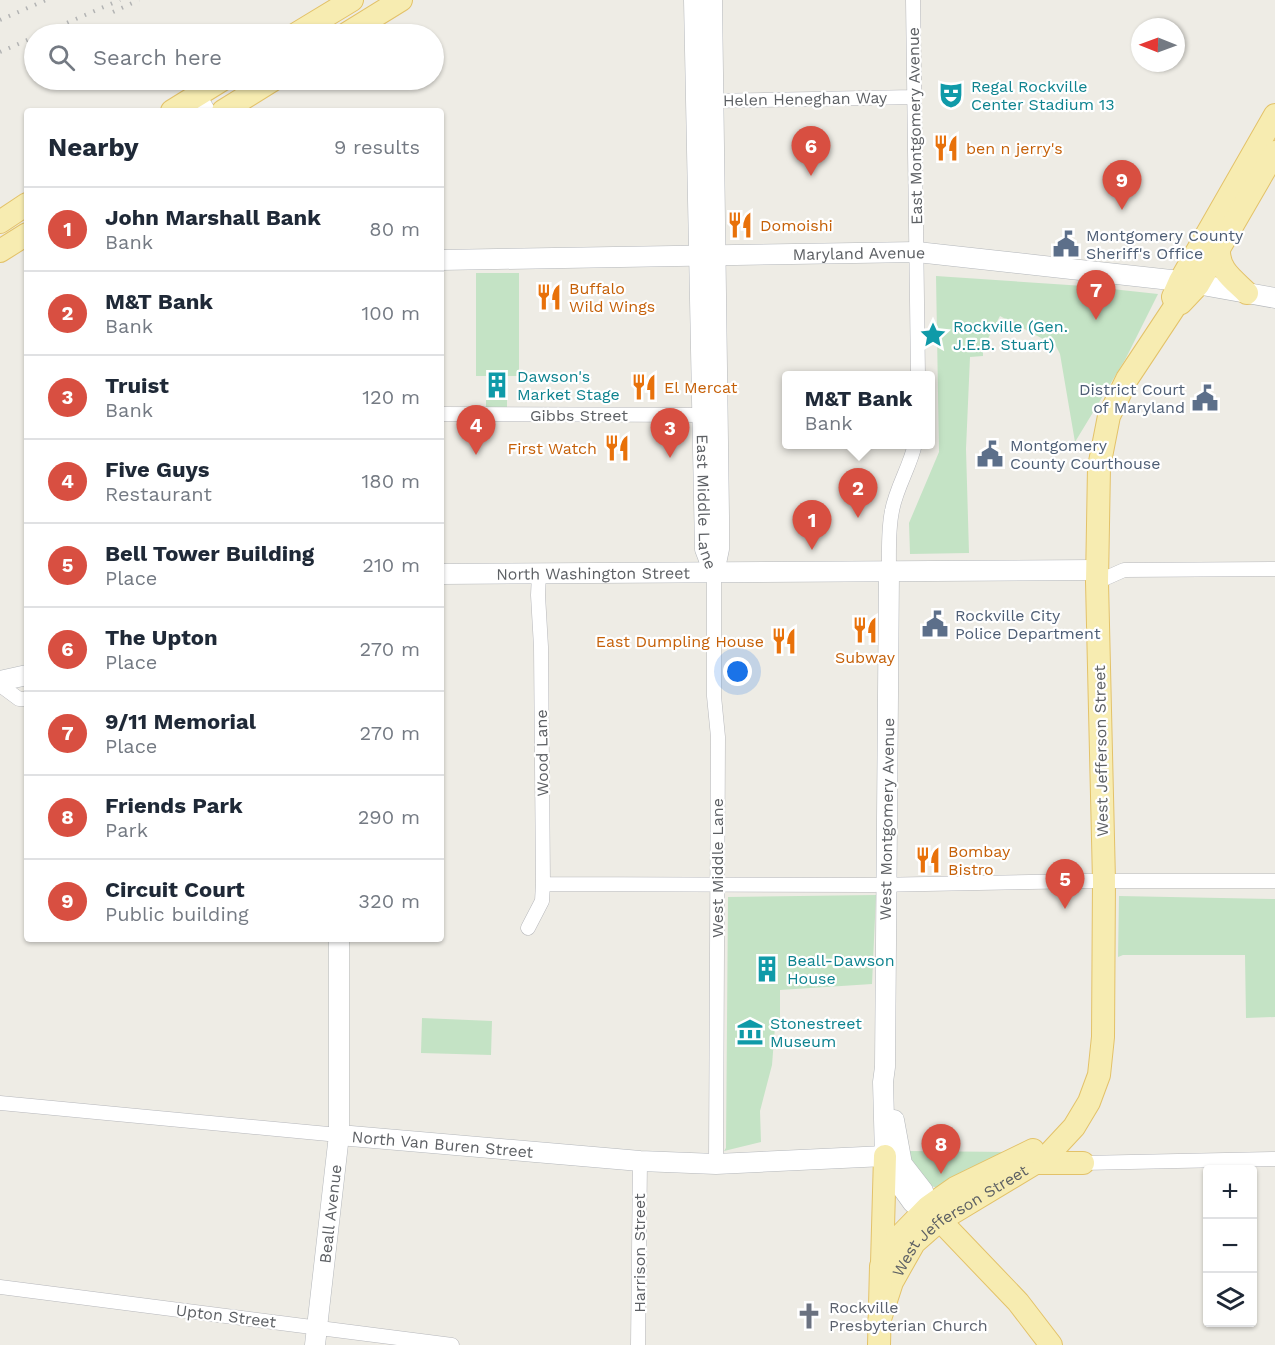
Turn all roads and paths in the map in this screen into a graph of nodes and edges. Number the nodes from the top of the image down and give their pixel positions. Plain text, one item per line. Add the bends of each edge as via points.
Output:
1 (352, 0) edge
2 (401, 0) edge
3 (694, 0) edge
4 (712, 0) edge
5 (913, 0) edge
6 (312, 24) edge
7 (362, 24) edge
8 (212, 90) edge
9 (257, 90) edge
10 (914, 97) junction
11 (705, 102) junction
12 (200, 103) edge
13 (182, 108) edge
14 (228, 108) edge
15 (1275, 115) edge
16 (1275, 152) edge
17 (24, 206) edge
18 (0, 222) edge
19 (24, 236) edge
20 (1219, 249) junction
21 (0, 251) edge
22 (917, 252) junction
23 (707, 257) junction
24 (444, 260) edge
25 (1189, 283) junction
26 (1247, 293) junction
27 (1275, 298) edge
28 (918, 371) edge
29 (444, 414) edge
30 (710, 415) junction
31 (914, 449) edge
32 (1275, 569) edge
33 (1097, 570) junction
34 (1124, 570) junction
35 (889, 572) junction
36 (714, 573) junction
37 (444, 574) edge
38 (539, 574) junction
39 (24, 676) edge
40 (0, 683) edge
41 (24, 699) edge
42 (1104, 881) junction
43 (1275, 881) edge
44 (543, 884) junction
45 (886, 884) junction
46 (716, 885) junction
47 (528, 928) dead end
48 (339, 942) edge
49 (885, 1067) junction
50 (0, 1103) edge
51 (1069, 1131) junction
52 (339, 1135) junction
53 (885, 1156) junction
54 (1275, 1159) edge
55 (640, 1161) junction
56 (1036, 1163) junction
57 (1083, 1163) junction
58 (716, 1164) junction
59 (933, 1214) junction
60 (881, 1266) junction
61 (0, 1287) edge
62 (879, 1322) junction
63 (316, 1336) edge
64 (452, 1345) edge
65 (638, 1345) edge
66 (879, 1345) edge
67 (1051, 1345) edge

1 - 6 main road
2 - 7 main road
3 - 11 street, East Middle Lane
4 - 11 street, East Middle Lane
5 - 10 street, East Montgomery Avenue
8 - 12 main road
9 - 14 main road
10 - 11 street, Helen Heneghan Way
10 - 22 street, East Montgomery Avenue
11 - 23 street, East Middle Lane
12 - 13 main road
15 - 25 main road
16 - 20 main road
17 - 18 main road
19 - 21 main road
20 - 25 main road
20 - 26 main road via 1220,265
22 - 23 street, Maryland Avenue
22 - 25 street, Maryland Avenue
22 - 28 street, East Montgomery Avenue
23 - 24 street, Maryland Avenue
23 - 30 street, East Middle Lane
25 - 26 street, Maryland Avenue
25 - 33 main road, West Jefferson Street via 1181,303 1127,379 1109,416 1099,466
26 - 27 street, Maryland Avenue
29 - 30 street, Gibbs Street
30 - 36 street, East Middle Lane via 705,549
31 - 35 street via 892,509
32 - 34 street
33 - 34 street
33 - 34 street
33 - 35 street, North Washington Street
33 - 42 main road, West Jefferson Street
35 - 36 street, North Washington Street
35 - 45 street, West Montgomery Avenue
36 - 38 street, North Washington Street
36 - 46 street, West Middle Lane
37 - 38 street, North Washington Street
38 - 44 street, Wood Lane
39 - 40 street
40 - 41 street
42 - 43 street
42 - 45 street
42 - 51 main road, West Jefferson Street via 1103,1037 1099,1075 1089,1102
44 - 46 street
44 - 47 street, Wood Lane via 542,901
45 - 46 street
45 - 49 street, West Montgomery Avenue
46 - 58 street, West Middle Lane
48 - 52 street, Beall Avenue
49 - 53 street, West Montgomery Avenue
49 - 59 street, West Montgomery Avenue via 902,1164 923,1191
50 - 52 street, North Van Buren Street
51 - 56 main road, West Jefferson Street
51 - 57 main road via 1071,1150
51 - 59 main road, West Jefferson Street via 955,1188
52 - 55 street, North Van Buren Street
52 - 63 street, Beall Avenue
53 - 58 street, North Van Buren Street
53 - 59 street, West Montgomery Avenue via 890,1171 913,1203
53 - 60 main road
54 - 57 street
55 - 58 street, North Van Buren Street
55 - 65 street, Harrison Street
56 - 57 main road
56 - 59 main road, West Jefferson Street
59 - 60 main road, West Jefferson Street via 893,1244
59 - 62 main road, West Jefferson Street via 892,1282
59 - 67 main road via 1018,1302
60 - 62 main road, West Jefferson Street
61 - 63 street, Upton Street
62 - 66 main road
63 - 64 street, Upton Street

